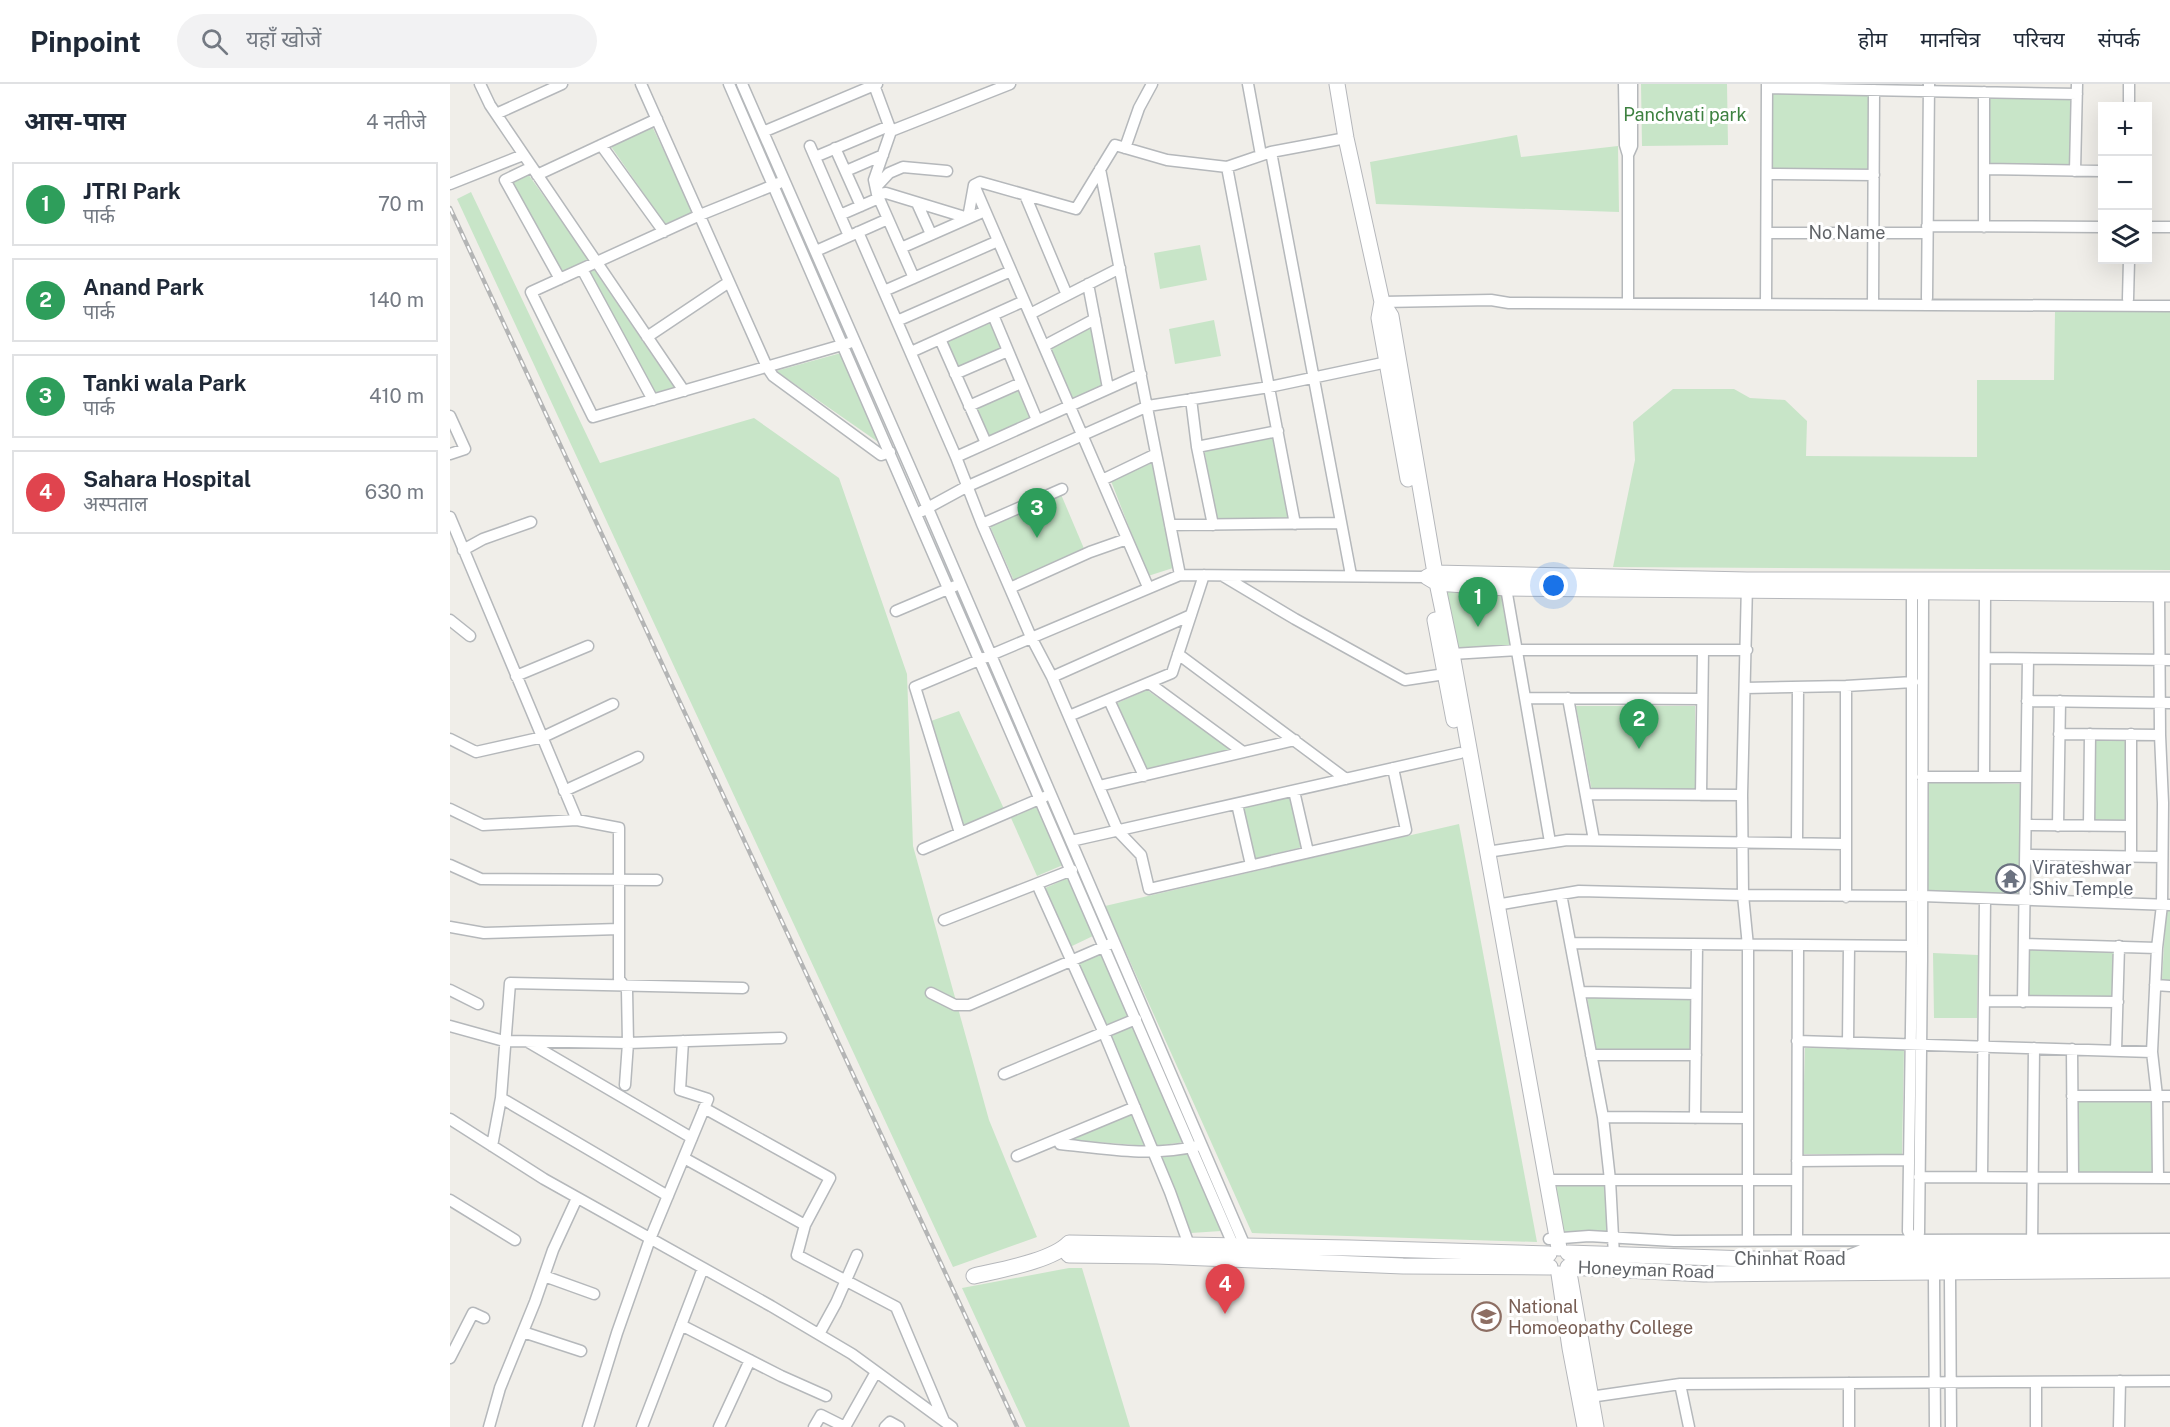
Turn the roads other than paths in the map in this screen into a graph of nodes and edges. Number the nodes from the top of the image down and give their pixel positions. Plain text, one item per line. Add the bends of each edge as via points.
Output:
1 (480, 84) edge
2 (562, 84) edge
3 (641, 84) edge
4 (729, 84) edge
5 (742, 84) edge
6 (1010, 84) edge
7 (1152, 84) edge
8 (1248, 84) edge
9 (1337, 84) edge
10 (1624, 84) edge
11 (1632, 84) edge
12 (2129, 84) edge
13 (875, 85) edge
14 (1767, 86) edge
15 (1929, 88) edge
16 (2077, 89) edge
17 (1874, 90) junction
18 (1983, 92) junction
19 (2129, 102) edge
20 (496, 114) junction
21 (657, 119) junction
22 (890, 128) junction
23 (763, 132) junction
24 (1346, 138) junction
25 (601, 145) junction
26 (810, 146) dead end
27 (835, 148) junction
28 (1125, 148) junction
29 (1266, 154) junction
30 (524, 155) junction
31 (883, 155) junction
32 (1628, 155) junction
33 (815, 157) junction
34 (1227, 167) junction
35 (1100, 169) junction
36 (1984, 170) junction
37 (534, 171) junction
38 (846, 171) junction
39 (947, 171) dead end
40 (2075, 171) junction
41 (2098, 171) edge
42 (1767, 174) junction
43 (1874, 175) junction
44 (784, 180) junction
45 (450, 184) edge
46 (773, 185) junction
47 (974, 185) junction
48 (877, 193) junction
49 (1025, 195) junction
50 (917, 203) junction
51 (861, 206) junction
52 (985, 211) junction
53 (700, 215) junction
54 (840, 215) junction
55 (968, 218) junction
56 (888, 219) junction
57 (1984, 227) junction
58 (2098, 227) edge
59 (2152, 227) edge
60 (2170, 227) edge
61 (1927, 230) junction
62 (664, 232) junction
63 (1767, 233) junction
64 (1874, 233) junction
65 (854, 234) junction
66 (932, 234) junction
67 (998, 241) junction
68 (900, 248) junction
69 (816, 251) junction
70 (596, 262) junction
71 (2128, 264) edge
72 (1120, 268) junction
73 (582, 269) junction
74 (1011, 271) junction
75 (914, 278) junction
76 (560, 279) junction
77 (729, 282) junction
78 (1088, 284) junction
79 (884, 291) junction
80 (1067, 295) junction
81 (1927, 298) junction
82 (2128, 299) junction
83 (1628, 300) junction
84 (2170, 300) edge
85 (1024, 301) junction
86 (1766, 301) junction
87 (1873, 301) junction
88 (1382, 302) junction
89 (2170, 306) edge
90 (1030, 314) junction
91 (993, 315) junction
92 (1095, 318) junction
93 (897, 321) junction
94 (647, 337) junction
95 (940, 339) junction
96 (855, 341) junction
97 (843, 345) junction
98 (1044, 346) junction
99 (1008, 351) junction
100 (911, 352) junction
101 (1393, 361) junction
102 (767, 367) junction
103 (955, 374) junction
104 (1141, 374) junction
105 (1314, 378) junction
106 (1021, 383) junction
107 (1269, 387) junction
108 (1108, 388) junction
109 (684, 391) junction
110 (1191, 399) junction
111 (653, 400) junction
112 (1069, 405) junction
113 (969, 406) junction
114 (1148, 406) junction
115 (450, 416) edge
116 (1037, 420) junction
117 (1278, 431) junction
118 (1083, 435) junction
119 (986, 443) junction
120 (1197, 447) junction
121 (890, 452) junction
122 (450, 454) edge
123 (1156, 454) junction
124 (956, 457) junction
125 (1102, 480) junction
126 (966, 487) junction
127 (1062, 489) dead end
128 (928, 508) junction
129 (916, 513) junction
130 (450, 517) edge
131 (531, 522) dead end
132 (1341, 523) junction
133 (982, 524) junction
134 (1295, 524) junction
135 (1170, 525) junction
136 (1213, 525) junction
137 (1127, 539) junction
138 (463, 550) junction
139 (1180, 575) junction
140 (1204, 575) junction
141 (1222, 575) junction
142 (1351, 575) junction
143 (1433, 578) junction
144 (960, 583) junction
145 (1747, 586) junction
146 (1148, 587) junction
147 (2164, 587) edge
148 (949, 588) junction
149 (1010, 588) junction
150 (1506, 588) junction
151 (1917, 588) junction
152 (1985, 593) junction
153 (896, 611) dead end
154 (1191, 615) junction
155 (450, 620) edge
156 (470, 636) dead end
157 (1031, 637) junction
158 (588, 646) dead end
159 (1518, 650) junction
160 (1702, 650) junction
161 (1747, 650) junction
162 (991, 654) junction
163 (1178, 654) junction
164 (1452, 654) junction
165 (1985, 658) junction
166 (980, 659) junction
167 (2028, 659) junction
168 (2165, 660) edge
169 (1445, 674) junction
170 (516, 676) junction
171 (1052, 677) junction
172 (1913, 682) junction
173 (1149, 683) junction
174 (1846, 686) junction
175 (1798, 687) junction
176 (1745, 688) junction
177 (1525, 698) junction
178 (1569, 698) junction
179 (1702, 699) junction
180 (1108, 700) junction
181 (2027, 700) junction
182 (2060, 701) junction
183 (2165, 703) edge
184 (613, 704) dead end
185 (1069, 716) junction
186 (2059, 734) junction
187 (2090, 734) junction
188 (2131, 734) junction
189 (541, 735) junction
190 (2160, 735) junction
191 (450, 740) edge
192 (1294, 740) junction
193 (1243, 752) junction
194 (1460, 753) junction
195 (638, 757) dead end
196 (1393, 768) junction
197 (1144, 776) junction
198 (1923, 777) junction
199 (1984, 777) junction
200 (2026, 777) junction
201 (1346, 779) junction
202 (1099, 786) junction
203 (1294, 790) junction
204 (564, 791) junction
205 (1586, 794) junction
206 (1701, 795) junction
207 (1742, 795) junction
208 (1045, 796) junction
209 (2166, 803) edge
210 (1237, 804) junction
211 (450, 808) edge
212 (577, 820) junction
213 (2026, 825) junction
214 (2058, 826) junction
215 (2089, 826) junction
216 (2131, 826) junction
217 (1118, 831) junction
218 (960, 833) junction
219 (1922, 835) junction
220 (1594, 840) junction
221 (1071, 842) junction
222 (1550, 842) junction
223 (1743, 842) junction
224 (1797, 842) junction
225 (1845, 844) junction
226 (922, 849) dead end
227 (1911, 851) junction
228 (1308, 852) junction
229 (1487, 852) junction
230 (2026, 855) junction
231 (2131, 856) junction
232 (2162, 857) junction
233 (450, 865) edge
234 (1251, 866) junction
235 (1072, 870) junction
236 (619, 880) junction
237 (657, 880) dead end
238 (1037, 884) junction
239 (1561, 894) junction
240 (1743, 895) junction
241 (1846, 897) junction
242 (1917, 897) junction
243 (1985, 899) junction
244 (2025, 900) junction
245 (1496, 905) junction
246 (2166, 905) edge
247 (944, 920) dead end
248 (450, 927) edge
249 (619, 929) junction
250 (1571, 943) junction
251 (2024, 944) junction
252 (1109, 945) junction
253 (1697, 945) junction
254 (1748, 946) junction
255 (1798, 946) junction
256 (1849, 946) junction
257 (1912, 946) junction
258 (2119, 946) junction
259 (2157, 948) junction
260 (1072, 961) junction
261 (2155, 985) junction
262 (624, 986) junction
263 (2170, 986) edge
264 (743, 988) dead end
265 (450, 990) edge
266 (1580, 992) junction
267 (931, 993) dead end
268 (1696, 994) junction
269 (1984, 1001) junction
270 (2023, 1002) junction
271 (2118, 1002) junction
272 (478, 1004) dead end
273 (1136, 1019) junction
274 (450, 1026) edge
275 (1104, 1033) junction
276 (781, 1038) dead end
277 (504, 1041) junction
278 (683, 1041) junction
279 (1797, 1041) junction
280 (528, 1042) junction
281 (628, 1043) junction
282 (1848, 1043) junction
283 (1916, 1045) junction
284 (1983, 1046) junction
285 (2034, 1048) junction
286 (2072, 1049) junction
287 (2116, 1050) junction
288 (2152, 1052) junction
289 (1591, 1055) junction
290 (1696, 1055) junction
291 (1004, 1074) dead end
292 (625, 1085) dead end
293 (2072, 1096) junction
294 (2157, 1096) junction
295 (2170, 1096) edge
296 (501, 1098) junction
297 (1135, 1107) junction
298 (704, 1108) junction
299 (1603, 1118) junction
300 (1695, 1118) junction
301 (1748, 1118) junction
302 (450, 1119) edge
303 (692, 1138) junction
304 (1058, 1139) junction
305 (492, 1146) junction
306 (1196, 1146) junction
307 (1154, 1153) junction
308 (1017, 1156) dead end
309 (684, 1158) junction
310 (1910, 1160) junction
311 (1797, 1161) junction
312 (1919, 1177) junction
313 (1982, 1177) junction
314 (2032, 1177) junction
315 (2073, 1178) junction
316 (2158, 1178) junction
317 (2170, 1179) edge
318 (1547, 1180) junction
319 (1610, 1180) junction
320 (1748, 1180) junction
321 (1797, 1180) junction
322 (668, 1196) junction
323 (577, 1198) junction
324 (450, 1200) edge
325 (805, 1225) junction
326 (1612, 1238) junction
327 (650, 1239) junction
328 (1851, 1239) junction
329 (2170, 1239) edge
330 (515, 1240) dead end
331 (1748, 1240) junction
332 (1797, 1240) junction
333 (1913, 1244) junction
334 (2031, 1244) junction
335 (2170, 1249) edge
336 (1862, 1250) junction
337 (1240, 1251) junction
338 (1190, 1252) junction
339 (1557, 1254) junction
340 (857, 1255) dead end
341 (1614, 1256) junction
342 (2170, 1258) edge
343 (1841, 1259) junction
344 (2011, 1264) junction
345 (703, 1268) junction
346 (2170, 1270) edge
347 (1795, 1272) junction
348 (544, 1276) junction
349 (974, 1276) dead end
350 (2170, 1277) edge
351 (1934, 1279) junction
352 (1950, 1279) junction
353 (845, 1281) junction
354 (594, 1294) dead end
355 (484, 1318) dead end
356 (681, 1325) junction
357 (523, 1332) junction
358 (819, 1334) junction
359 (582, 1351) dead end
360 (450, 1358) edge
361 (750, 1360) junction
362 (876, 1372) junction
363 (2170, 1381) edge
364 (1935, 1382) junction
365 (1951, 1382) junction
366 (2036, 1382) junction
367 (2120, 1382) junction
368 (1680, 1383) junction
369 (1849, 1383) junction
370 (826, 1395) dead end
371 (1590, 1397) junction
372 (948, 1424) edge
373 (489, 1427) edge
374 (588, 1427) edge
375 (642, 1427) edge
376 (719, 1427) edge
377 (814, 1427) edge
378 (845, 1427) edge
379 (885, 1427) edge
380 (899, 1427) edge
381 (1585, 1427) edge
382 (1596, 1427) edge
383 (1689, 1427) edge
384 (1849, 1427) edge
385 (1935, 1427) edge
386 (1951, 1427) edge
387 (2036, 1427) edge
388 (2119, 1427) edge

1 - 20 street
2 - 20 street
3 - 21 street
4 - 46 street
5 - 23 street
6 - 22 street
7 - 28 street
8 - 29 street
9 - 24 street
10 - 32 street
11 - 32 street via 1632,146
12 - 19 street
13 - 22 street
13 - 23 street
14 - 17 street
14 - 42 street
15 - 17 street
15 - 18 street
15 - 61 street
16 - 18 street
16 - 40 street
17 - 43 street
18 - 36 street
20 - 30 street
21 - 25 street
21 - 53 street
22 - 27 street
22 - 31 street
23 - 44 street
24 - 29 street
24 - 88 street
25 - 37 street
25 - 62 street
26 - 33 street
27 - 33 street
27 - 38 street
28 - 34 street via 1167,160
28 - 35 street via 1115,145
29 - 34 street
29 - 105 street
30 - 37 street
30 - 45 street
31 - 38 street
31 - 48 street via 874,180
32 - 83 street
33 - 54 street
34 - 107 street
35 - 49 street via 1076,209
35 - 72 street
36 - 40 street
36 - 57 street
37 - 70 street
37 - 76 street via 505,180
38 - 51 street
39 - 48 street via 903,167 889,173
40 - 41 street
42 - 43 street
42 - 63 street
43 - 64 street
44 - 46 street
44 - 69 street
46 - 53 street
46 - 97 street
47 - 49 street via 980,182
47 - 52 street
47 - 55 street
48 - 50 street
48 - 51 street
48 - 56 street
49 - 80 street
50 - 55 street
50 - 66 street
51 - 54 street
52 - 55 street
52 - 67 street
53 - 62 street
53 - 77 street
54 - 65 street
55 - 66 street
56 - 65 street
56 - 68 street
57 - 58 street, No Name
57 - 61 street, No Name
59 - 60 street
61 - 64 street, No Name
61 - 81 street
62 - 70 street
63 - 64 street, No Name
63 - 86 street
64 - 87 street
65 - 69 street
65 - 79 street
66 - 68 street
67 - 74 street
67 - 75 street
68 - 75 street
69 - 96 street
70 - 73 street
70 - 94 street
71 - 82 street
72 - 78 street
72 - 104 street
73 - 76 street
73 - 111 street
74 - 85 street
74 - 93 street
75 - 79 street
76 - 111 street via 531,292 593,417
77 - 94 street
77 - 102 street
78 - 80 street
78 - 92 street
79 - 93 street
80 - 90 street
81 - 82 street
81 - 87 street
82 - 84 street
83 - 86 street
83 - 88 street
85 - 90 street
85 - 91 street
86 - 87 street
87 - 89 street
88 - 101 street via 1379,318
90 - 98 street
91 - 95 street
91 - 99 street
92 - 98 street
92 - 108 street
93 - 100 street
94 - 109 street
95 - 100 street
95 - 103 street
96 - 97 street
96 - 128 street
97 - 102 street
97 - 121 street
98 - 112 street
99 - 103 street
99 - 106 street
100 - 124 street
101 - 105 street
101 - 143 street
102 - 109 street
102 - 121 street via 773,376 881,455
103 - 113 street
104 - 108 street
104 - 114 street
105 - 107 street
105 - 132 street
106 - 113 street
106 - 116 street
107 - 110 street
107 - 117 street
108 - 112 street
109 - 111 street
110 - 114 street
110 - 120 street
112 - 116 street
112 - 118 street
113 - 119 street
114 - 118 street
114 - 123 street
115 - 122 street via 465,449
116 - 119 street
117 - 120 street
117 - 134 street
118 - 125 street
118 - 126 street
119 - 124 street
120 - 136 street
121 - 129 street
123 - 125 street
123 - 135 street
124 - 126 street
125 - 137 street
126 - 128 street
126 - 133 street
127 - 133 street
128 - 129 street
128 - 144 street
129 - 148 street
130 - 138 street
131 - 138 street
132 - 134 street
132 - 142 street
133 - 149 street
134 - 136 street
135 - 136 street
135 - 139 street
137 - 146 street
137 - 149 street
138 - 170 street
139 - 140 street
139 - 146 street
140 - 141 street
140 - 154 street
141 - 142 street
141 - 169 street via 1405,680
142 - 143 street
143 - 145 street
143 - 150 street
143 - 164 street
143 - 169 street
144 - 148 street
144 - 162 street
145 - 150 street
145 - 151 street
145 - 161 street
146 - 157 street
147 - 151 street
147 - 152 street
147 - 168 street
148 - 153 street
148 - 166 street
149 - 157 street
150 - 159 street
151 - 152 street
151 - 172 street
151 - 198 street
152 - 165 street
154 - 163 street
154 - 171 street
155 - 156 street
157 - 162 street
157 - 171 street
158 - 170 street
159 - 160 street
159 - 164 street
159 - 177 street
160 - 161 street
160 - 179 street
161 - 176 street
162 - 166 street
162 - 208 street
163 - 173 street via 1172,673
163 - 192 street
164 - 229 street
165 - 167 street
165 - 199 street
166 - 208 street
166 - 218 street via 915,687
167 - 168 street
167 - 181 street
168 - 183 street
169 - 194 street
170 - 189 street
171 - 185 street
172 - 174 street
172 - 227 street
173 - 180 street
173 - 193 street
174 - 175 street
174 - 225 street
175 - 176 street
175 - 224 street
176 - 207 street
177 - 178 street
177 - 222 street
178 - 179 street
178 - 205 street
179 - 206 street
180 - 185 street
180 - 197 street
181 - 182 street
181 - 200 street
182 - 183 street
182 - 186 street
183 - 190 street
184 - 189 street
185 - 202 street
186 - 187 street
186 - 214 street
187 - 188 street
187 - 215 street
188 - 190 street
188 - 216 street
189 - 191 street via 476,752
189 - 204 street
190 - 209 street
192 - 193 street
192 - 201 street
193 - 197 street
194 - 196 street
194 - 339 street
195 - 204 street
196 - 201 street
196 - 228 street via 1406,830
197 - 202 street
198 - 199 street
198 - 219 street
199 - 200 street
200 - 213 street
201 - 203 street
202 - 217 street
203 - 210 street
203 - 228 street
204 - 212 street
205 - 206 street
205 - 220 street
206 - 207 street
207 - 223 street
208 - 218 street
208 - 221 street
208 - 235 street
209 - 232 street
210 - 217 street
210 - 234 street
211 - 212 street via 483,825
212 - 236 street via 619,828
213 - 214 street
213 - 230 street
214 - 215 street
215 - 216 street
216 - 231 street
217 - 221 street
217 - 234 street via 1141,855 1149,889
218 - 226 street
219 - 227 street
219 - 242 street
220 - 222 street
220 - 223 street
221 - 252 street
222 - 229 street
223 - 224 street
223 - 240 street
224 - 225 street
225 - 241 street
227 - 242 street
228 - 234 street
229 - 245 street
230 - 231 street
230 - 244 street
231 - 232 street
232 - 246 street
233 - 236 street via 481,879
235 - 238 street
235 - 252 street
236 - 237 street
236 - 249 street
238 - 247 street
238 - 260 street
239 - 240 street via 1579,891
239 - 245 street
239 - 250 street
240 - 241 street
240 - 254 street
241 - 242 street
242 - 243 street
242 - 257 street
242 - 283 street
243 - 244 street
243 - 269 street
244 - 246 street
244 - 251 street
245 - 318 street
246 - 259 street
248 - 249 street via 484,933
249 - 262 street via 619,979
250 - 253 street
250 - 266 street
251 - 258 street
251 - 270 street
252 - 260 street
252 - 273 street
252 - 306 street
253 - 254 street
253 - 268 street
254 - 255 street
254 - 301 street
255 - 256 street
255 - 279 street
256 - 257 street
256 - 282 street
257 - 283 street
258 - 259 street
258 - 271 street
259 - 261 street
260 - 267 street via 969,1005 955,1005
260 - 275 street
261 - 263 street
261 - 288 street
262 - 264 street
262 - 277 street via 510,983
262 - 281 street
265 - 272 street
266 - 268 street
266 - 289 street
268 - 290 street
269 - 270 street
269 - 284 street
270 - 271 street
271 - 287 street
273 - 275 street
273 - 306 street
274 - 277 street
275 - 291 street
275 - 297 street
276 - 278 street
277 - 280 street
277 - 296 street
278 - 281 street
278 - 298 street via 680,1090 708,1099
279 - 282 street
279 - 311 street
280 - 281 street
280 - 303 street
281 - 292 street
282 - 283 street
283 - 284 street
283 - 310 street
283 - 312 street
284 - 285 street
284 - 313 street
285 - 286 street
285 - 314 street
286 - 287 street
286 - 293 street
287 - 288 street
288 - 294 street
289 - 290 street
289 - 299 street
290 - 300 street
293 - 294 street
293 - 315 street
294 - 295 street
294 - 316 street
296 - 305 street
296 - 322 street
297 - 304 street
297 - 307 street
298 - 303 street
298 - 325 street via 830,1178
299 - 300 street
299 - 319 street
300 - 301 street
301 - 320 street
302 - 305 street
303 - 309 street
304 - 307 street via 1060,1144
304 - 308 street
305 - 323 street
306 - 307 street
306 - 337 street
307 - 338 street
309 - 322 street
309 - 325 street
310 - 311 street
310 - 333 street via 1908,1231
311 - 321 street
312 - 313 street
312 - 333 street via 1919,1233
313 - 314 street
314 - 315 street
314 - 334 street
315 - 316 street
316 - 317 street
318 - 319 street
318 - 339 street
319 - 320 street
319 - 326 street
320 - 321 street
320 - 331 street
321 - 332 street
322 - 327 street
323 - 327 street
323 - 348 street
324 - 330 street
325 - 353 street via 797,1255
326 - 331 street
326 - 339 street
326 - 341 street
327 - 345 street
327 - 374 street
328 - 332 street
328 - 333 street
328 - 336 street
329 - 334 street
331 - 332 street
333 - 334 street
333 - 336 street
334 - 335 street
336 - 343 street
337 - 338 street
337 - 339 street via 1403,1266
338 - 349 street via 1069,1255 1064,1249
339 - 341 street, Chinhat Road
339 - 347 street, Honeyman Road via 1704,1274
339 - 371 street
339 - 381 street
340 - 353 street
341 - 343 street, Chinhat Road
342 - 344 street
343 - 344 street, Chinhat Road
344 - 346 street
344 - 347 street, Honeyman Road
345 - 356 street
345 - 358 street
347 - 351 street via 1826,1279
348 - 354 street
348 - 357 street
350 - 352 street
351 - 352 street
351 - 364 street
352 - 365 street
353 - 358 street
353 - 372 street via 896,1307
355 - 360 street via 473,1313
356 - 361 street
356 - 375 street
357 - 359 street
357 - 373 street
358 - 362 street
361 - 370 street
361 - 376 street
362 - 372 street
362 - 378 street
363 - 367 street
364 - 365 street
364 - 369 street
364 - 385 street
365 - 366 street
365 - 386 street
366 - 367 street
366 - 387 street
367 - 388 street
368 - 369 street
368 - 371 street
368 - 383 street
369 - 384 street
371 - 382 street
377 - 378 street via 821,1415
379 - 380 street via 890,1422

